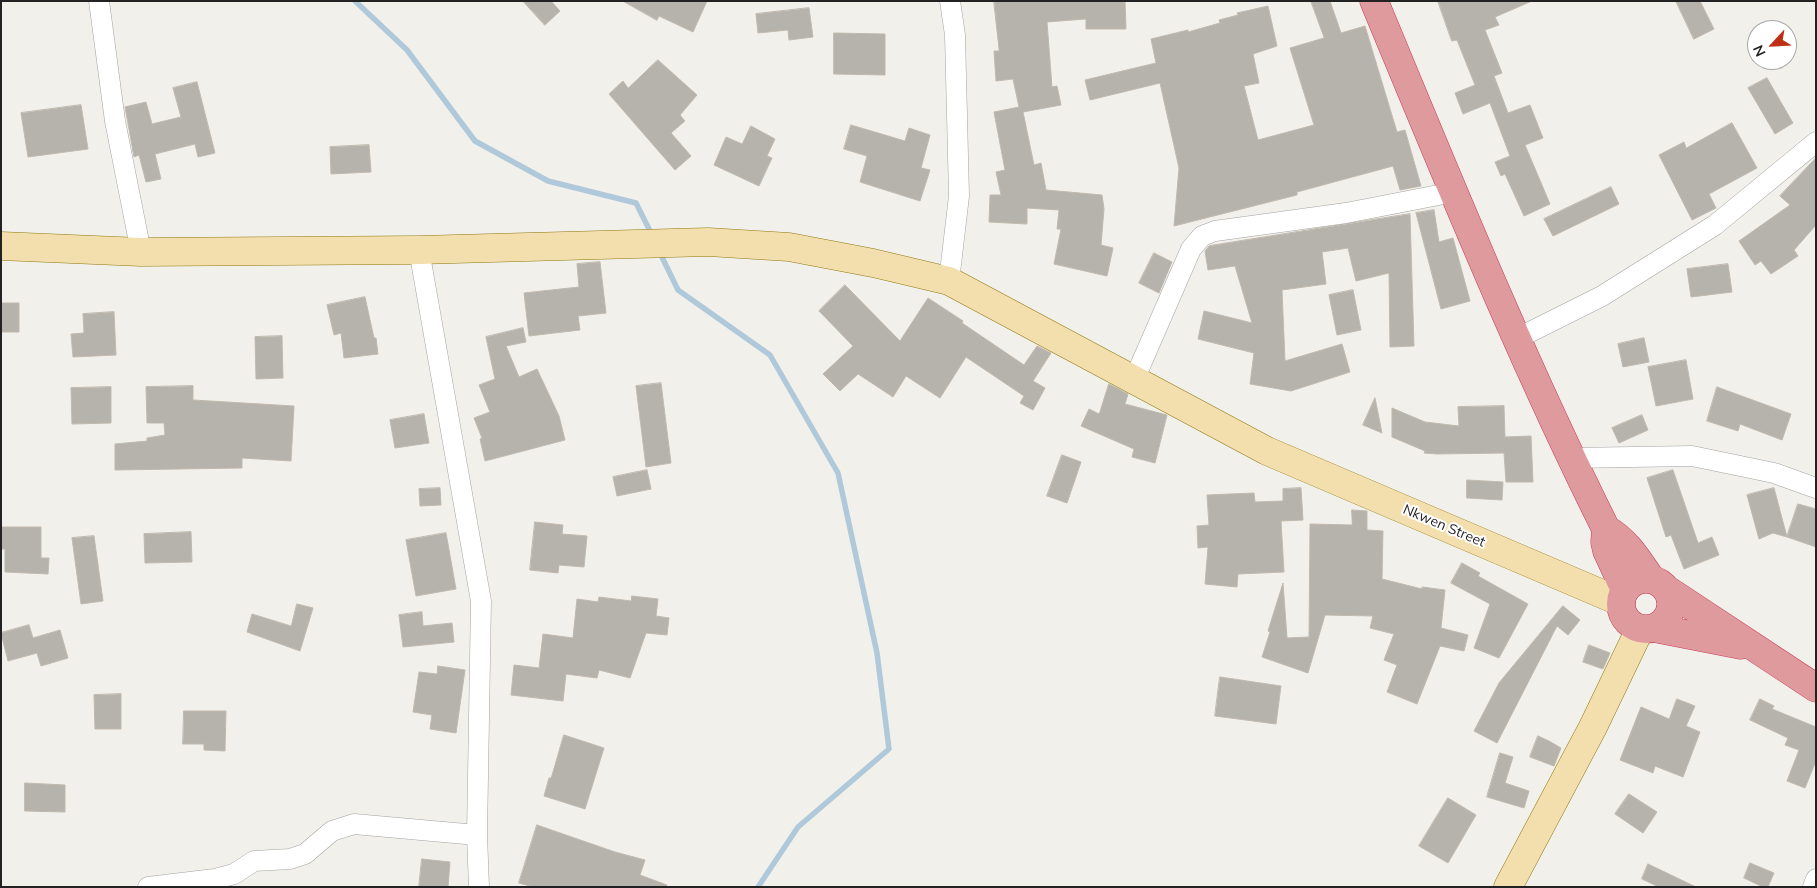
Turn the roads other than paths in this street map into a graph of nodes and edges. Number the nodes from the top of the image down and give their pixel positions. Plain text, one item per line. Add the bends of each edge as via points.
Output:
1 (99, 1) edge
2 (950, 1) edge
3 (1374, 1) edge
4 (1816, 142) edge
5 (1454, 192) junction
6 (1, 246) edge
7 (419, 250) junction
8 (141, 252) junction
9 (949, 282) junction
10 (1516, 339) junction
11 (1134, 380) junction
12 (1571, 458) junction
13 (1816, 488) edge
14 (1606, 529) junction
15 (1659, 584) junction
16 (1623, 596) junction
17 (1647, 629) junction
18 (1755, 648) junction
19 (1814, 682) edge
20 (477, 835) junction
21 (1816, 879) edge
22 (148, 887) edge
23 (478, 887) edge
24 (1508, 887) edge
25 (1813, 887) edge

1 - 8 street via 116,121
2 - 9 street via 955,34 959,196
3 - 5 highway
4 - 10 street via 1715,225 1602,296
5 - 10 highway
5 - 11 street via 1346,213 1215,231 1202,236 1191,249
6 - 8 main road, Nkwen Street
7 - 8 main road, Nkwen Street
7 - 9 main road, Nkwen Street via 708,242 789,247
7 - 20 street via 481,602
9 - 11 main road, Nkwen Street
10 - 12 highway
11 - 16 main road, Nkwen Street via 1267,451
12 - 13 street via 1692,456 1774,473
12 - 14 highway
14 - 15 highway via 1628,546
14 - 16 highway via 1607,551
15 - 16 highway via 1641,580 1632,583
15 - 17 highway via 1670,597 1670,612 1666,620
15 - 18 highway
16 - 17 highway via 1623,616 1633,626
17 - 18 highway
17 - 24 main road
18 - 19 highway
20 - 22 street via 354,824 332,831 305,854 290,859 254,861 234,874 215,879
20 - 23 street
21 - 25 street

